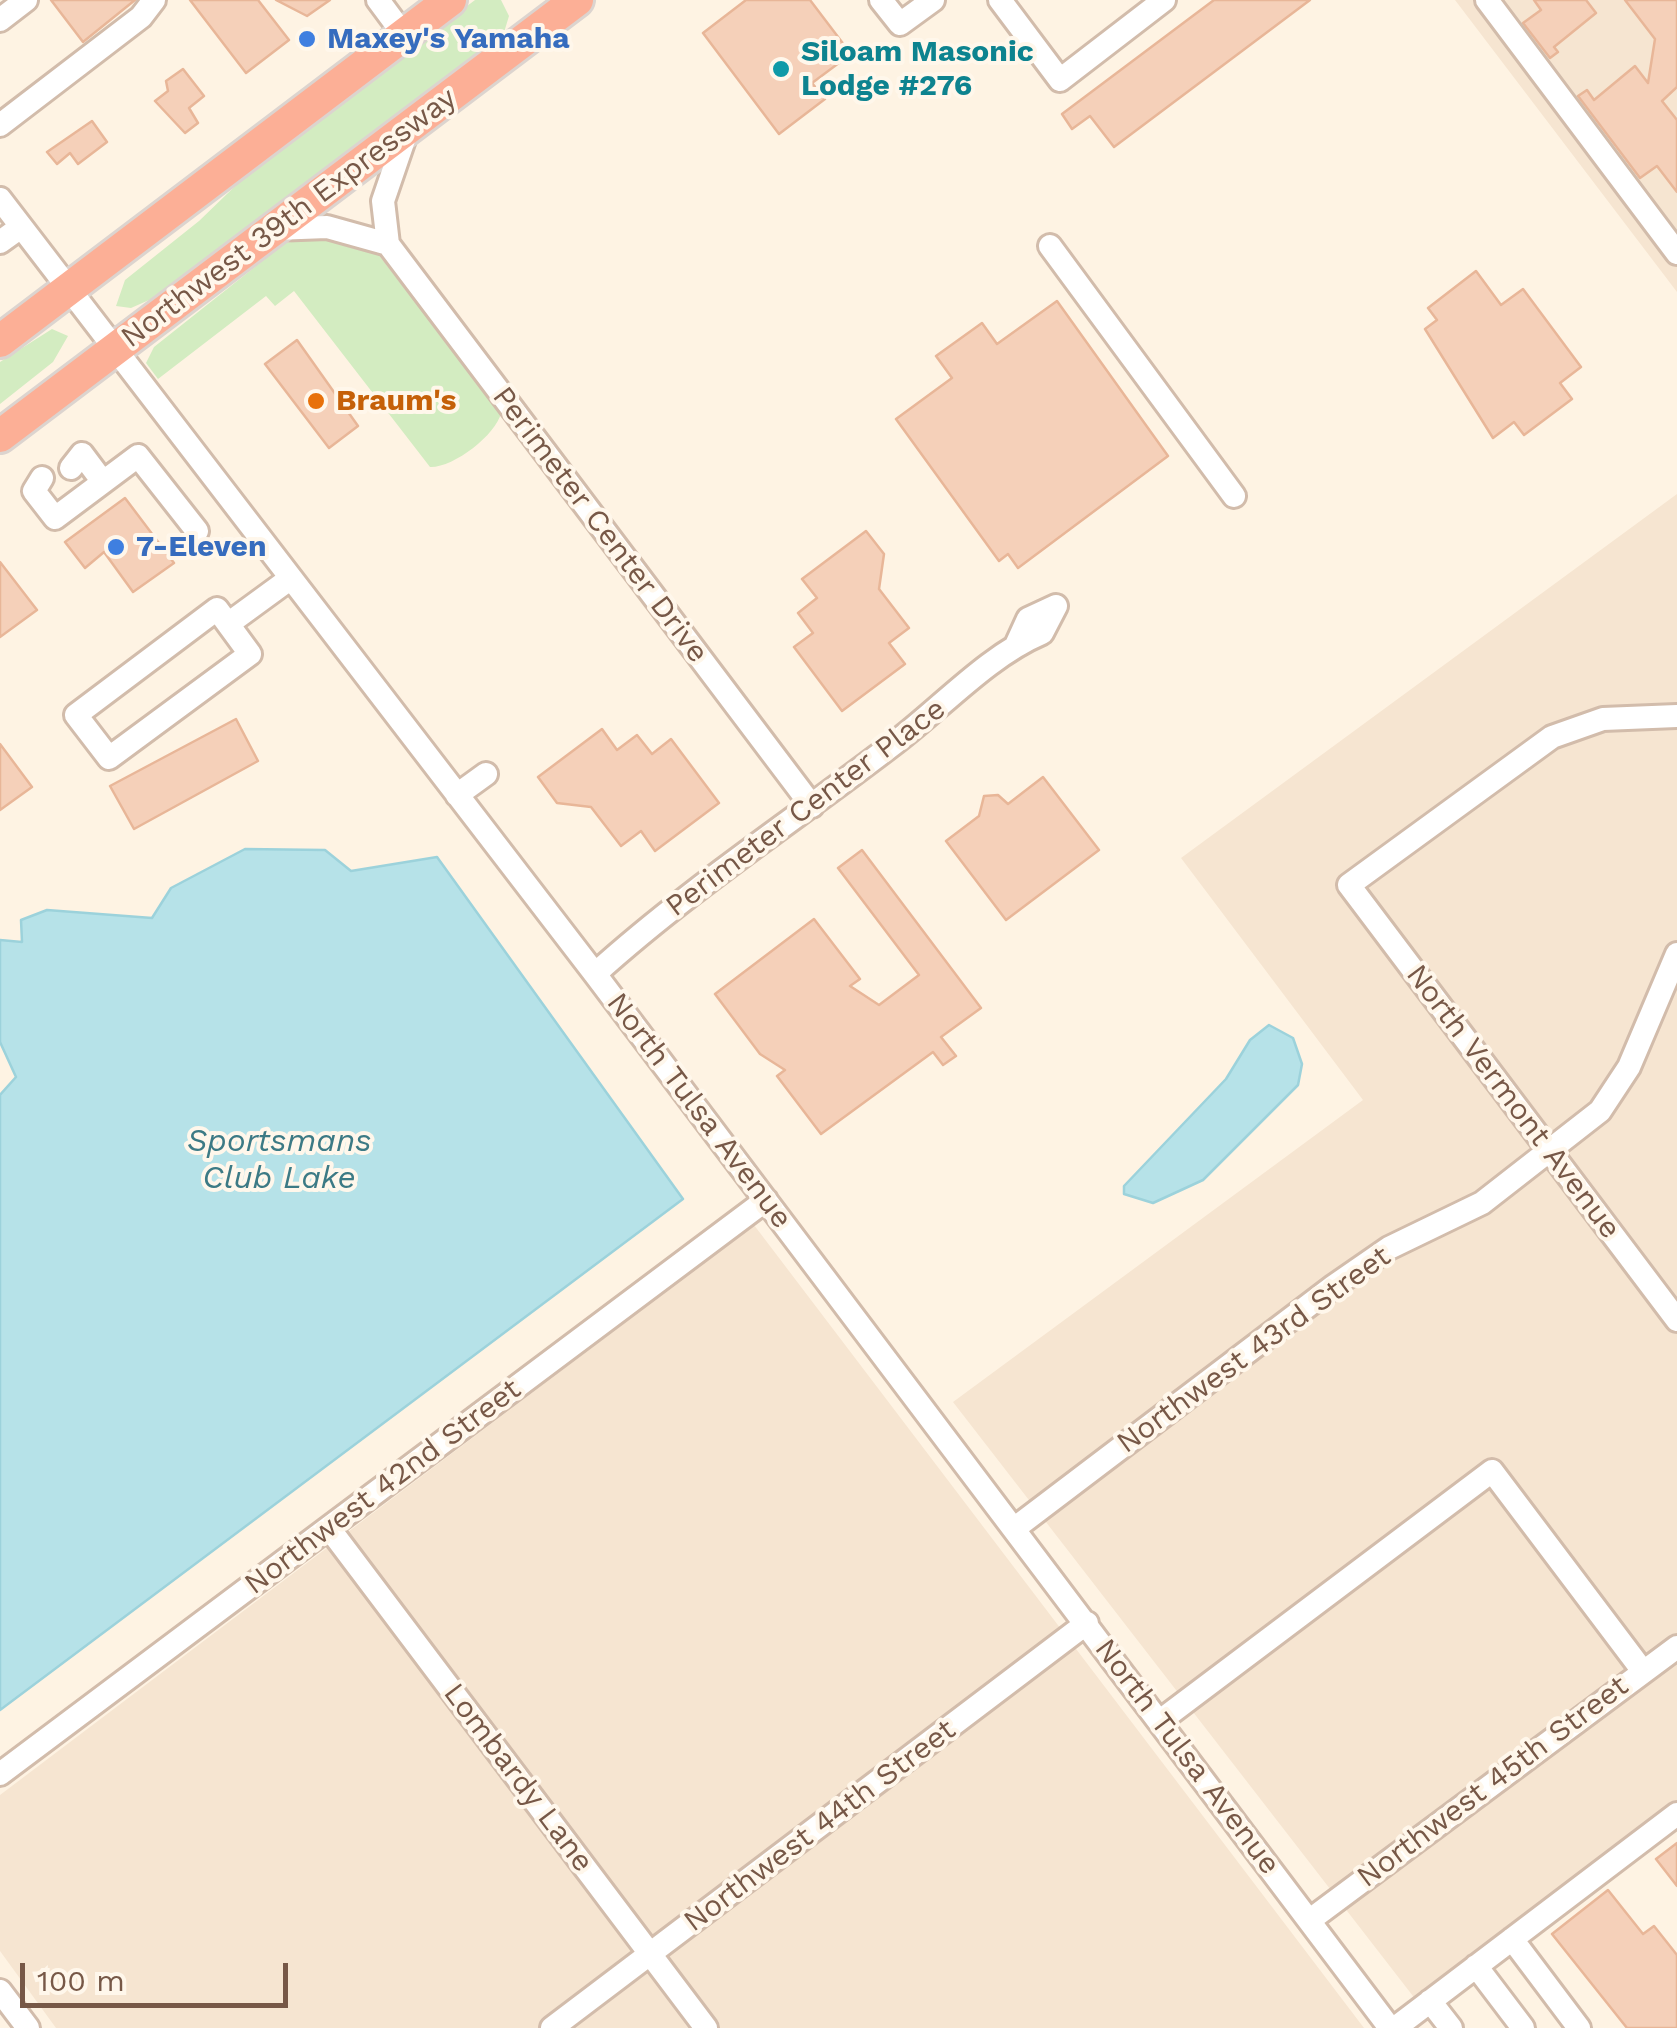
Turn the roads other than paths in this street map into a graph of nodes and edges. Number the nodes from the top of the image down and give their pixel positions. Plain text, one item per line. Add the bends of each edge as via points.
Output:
1 (26, 0) edge
2 (154, 0) edge
3 (378, 0) edge
4 (881, 0) edge
5 (934, 0) edge
6 (1000, 0) edge
7 (1164, 0) edge
8 (1487, 0) edge
9 (438, 4) edge
10 (556, 6) edge
11 (0, 20) edge
12 (404, 35) junction
13 (0, 124) edge
14 (408, 128) junction
15 (0, 199) edge
16 (21, 227) junction
17 (271, 229) junction
18 (0, 242) edge
19 (388, 244) junction
20 (1050, 246) dead end
21 (1677, 254) edge
22 (68, 289) junction
23 (0, 341) edge
24 (116, 349) junction
25 (0, 436) edge
26 (70, 464) dead end
27 (103, 482) junction
28 (43, 483) dead end
29 (1234, 496) dead end
30 (197, 531) dead end
31 (291, 578) junction
32 (228, 624) junction
33 (1017, 643) dead end
34 (1677, 716) edge
35 (486, 774) dead end
36 (457, 795) junction
37 (812, 806) junction
38 (1677, 954) edge
39 (595, 974) junction
40 (1550, 1152) junction
41 (766, 1200) junction
42 (1677, 1320) edge
43 (329, 1528) junction
44 (1015, 1528) junction
45 (1087, 1623) junction
46 (1677, 1647) edge
47 (1642, 1670) junction
48 (1160, 1721) junction
49 (0, 1774) edge
50 (1677, 1814) edge
51 (1310, 1920) junction
52 (1512, 1939) junction
53 (651, 1955) junction
54 (1476, 1966) junction
55 (0, 1990) edge
56 (1430, 2001) junction
57 (28, 2028) edge
58 (552, 2028) edge
59 (706, 2028) edge
60 (1392, 2028) edge
61 (1450, 2028) edge
62 (1523, 2028) edge
63 (1579, 2028) edge

1 - 11 street
2 - 13 street via 141,17
3 - 12 street
4 - 5 street via 900,24
6 - 7 street via 1060,80
8 - 21 street
9 - 12 highway
10 - 14 highway, Northwest 39th Expressway
12 - 22 highway
14 - 17 highway, Northwest 39th Expressway
14 - 19 street via 383,202
15 - 16 street, North Tulsa Avenue
16 - 18 street
16 - 22 street, North Tulsa Avenue
17 - 19 street via 327,227
17 - 24 highway, Northwest 39th Expressway
19 - 37 street, Perimeter Center Drive
20 - 29 street
22 - 23 highway
22 - 24 street, North Tulsa Avenue
24 - 25 highway, Northwest 39th Expressway
24 - 31 street, North Tulsa Avenue
26 - 27 street via 82,454
27 - 28 street via 54,518 34,491
27 - 30 street via 138,456
31 - 32 street
31 - 36 street, North Tulsa Avenue
32 - 32 street via 250,654 108,758 76,715 217,609
33 - 37 street, Perimeter Center Place
34 - 40 street, North Vermont Avenue via 1603,719 1552,737 1349,885
35 - 36 street
36 - 39 street, North Tulsa Avenue
37 - 39 street, Perimeter Center Place via 641,932
38 - 40 street, Northwest 43rd Street via 1619,1086
39 - 41 street, North Tulsa Avenue
40 - 42 street, North Vermont Avenue
40 - 44 street, Northwest 43rd Street via 1482,1204 1413,1235 1334,1286
41 - 43 street, Northwest 42nd Street
41 - 44 street, North Tulsa Avenue
43 - 49 street, Northwest 42nd Street
43 - 53 street, Lombardy Lane
44 - 45 street, North Tulsa Avenue
45 - 48 street, North Tulsa Avenue
45 - 53 street, Northwest 44th Street
46 - 47 street, Northwest 45th Street
47 - 48 street via 1492,1471
47 - 51 street, Northwest 45th Street
48 - 51 street, North Tulsa Avenue
50 - 52 street
51 - 60 street, North Tulsa Avenue
52 - 54 street
52 - 63 street
53 - 58 street, Northwest 44th Street
53 - 59 street, Lombardy Lane
54 - 56 street
54 - 62 street
55 - 57 street
56 - 60 street
56 - 61 street

